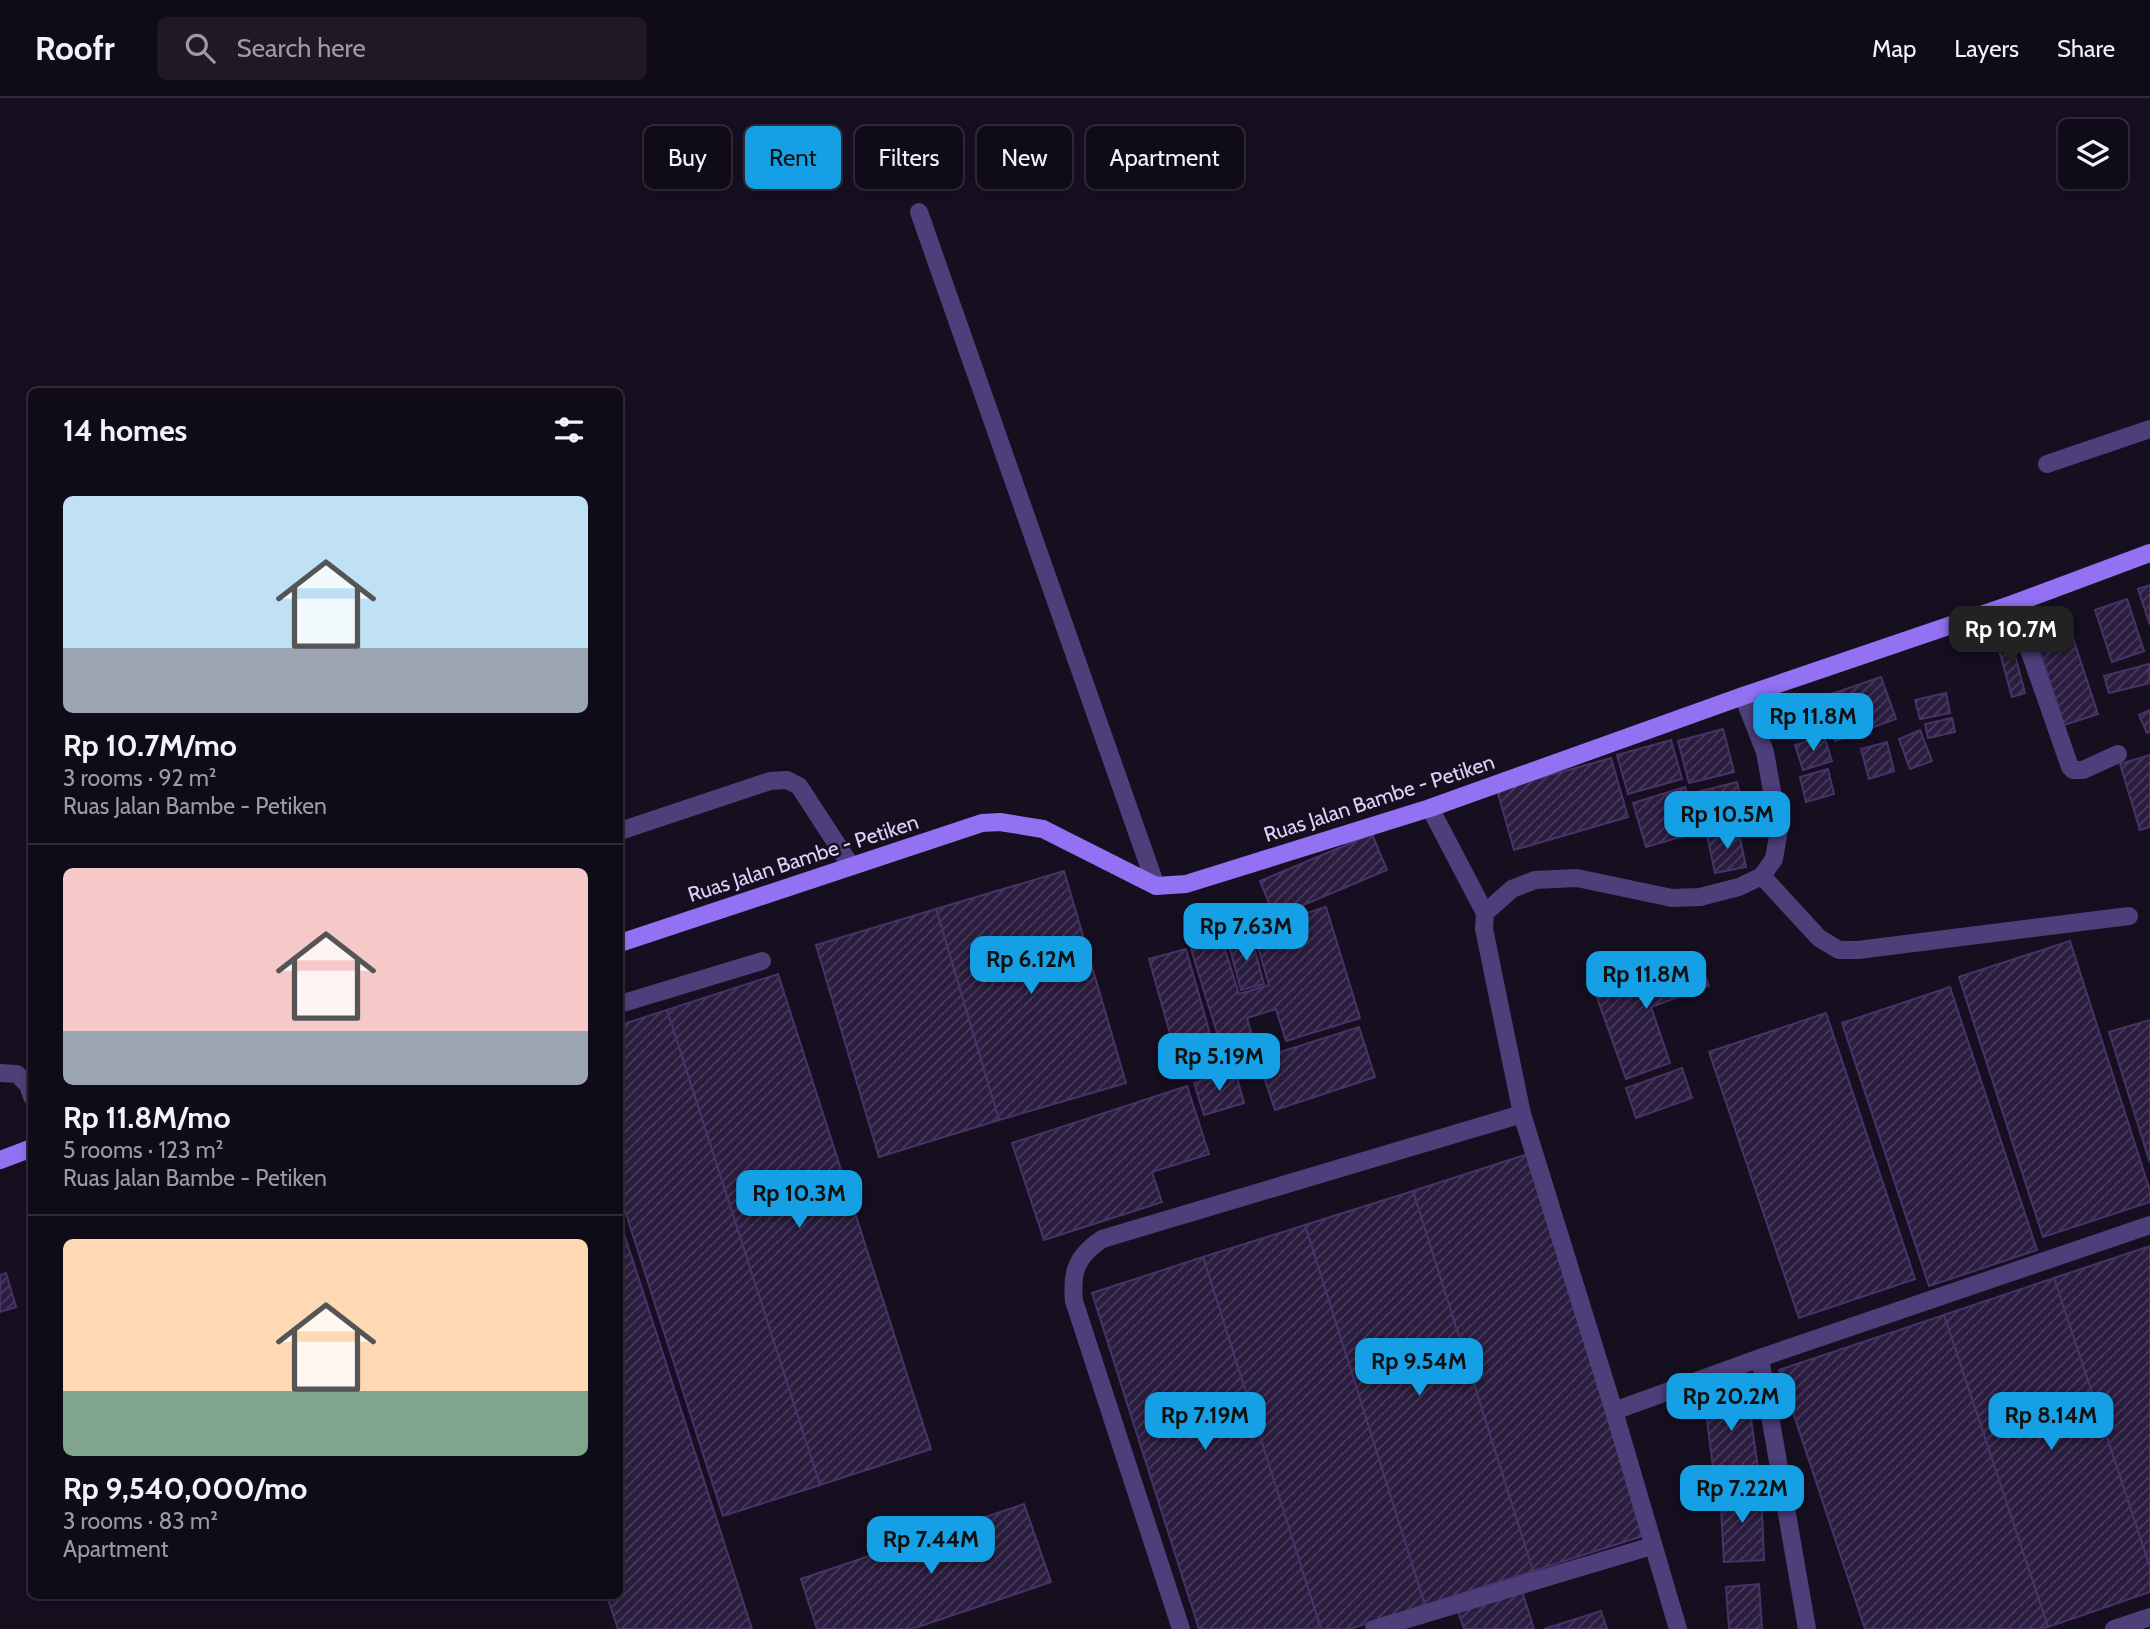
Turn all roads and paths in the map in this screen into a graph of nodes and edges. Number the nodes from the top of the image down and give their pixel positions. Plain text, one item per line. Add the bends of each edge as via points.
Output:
1 (919, 212) dead end
2 (2150, 429) edge
3 (2047, 464) dead end
4 (2150, 553) edge
5 (2012, 604) junction
6 (1743, 696) junction
7 (2118, 754) dead end
8 (1430, 808) junction
9 (623, 830) edge
10 (851, 866) junction
11 (1762, 876) junction
12 (1156, 886) junction
13 (1485, 913) junction
14 (2130, 916) dead end
15 (623, 942) edge
16 (762, 961) dead end
17 (623, 1003) edge
18 (0, 1073) edge
19 (28, 1087) edge
20 (1522, 1114) junction
21 (28, 1150) edge
22 (0, 1160) edge
23 (2150, 1225) edge
24 (1760, 1358) junction
25 (1614, 1411) junction
26 (1653, 1546) junction
27 (2150, 1617) edge
28 (1181, 1629) edge
29 (1374, 1629) edge
30 (1678, 1629) edge
31 (1807, 1629) edge
32 (2114, 1629) edge

1 - 12 street
2 - 3 street
4 - 5 main road, Ruas Jalan Bambe - Petiken
5 - 6 main road, Ruas Jalan Bambe - Petiken
5 - 7 street via 2070,767 2083,770
6 - 8 main road, Ruas Jalan Bambe - Petiken
6 - 11 street via 1765,752 1779,830 1774,859
8 - 12 main road, Ruas Jalan Bambe - Petiken via 1186,884
8 - 13 street
9 - 10 street via 770,780 788,780 799,786
10 - 12 main road, Ruas Jalan Bambe - Petiken via 1000,822 1042,829
10 - 15 main road, Ruas Jalan Bambe - Petiken
11 - 13 street via 1700,897 1672,898 1577,878 1535,880 1512,889
11 - 14 street via 1819,938 1839,950
13 - 20 street via 1484,929
16 - 17 street
18 - 19 street via 17,1074
20 - 25 street
20 - 28 street via 1102,1239 1085,1251 1072,1284 1074,1301
21 - 22 main road
23 - 24 street
24 - 25 street
24 - 31 street
25 - 26 street
26 - 29 street
26 - 30 street
27 - 32 street

